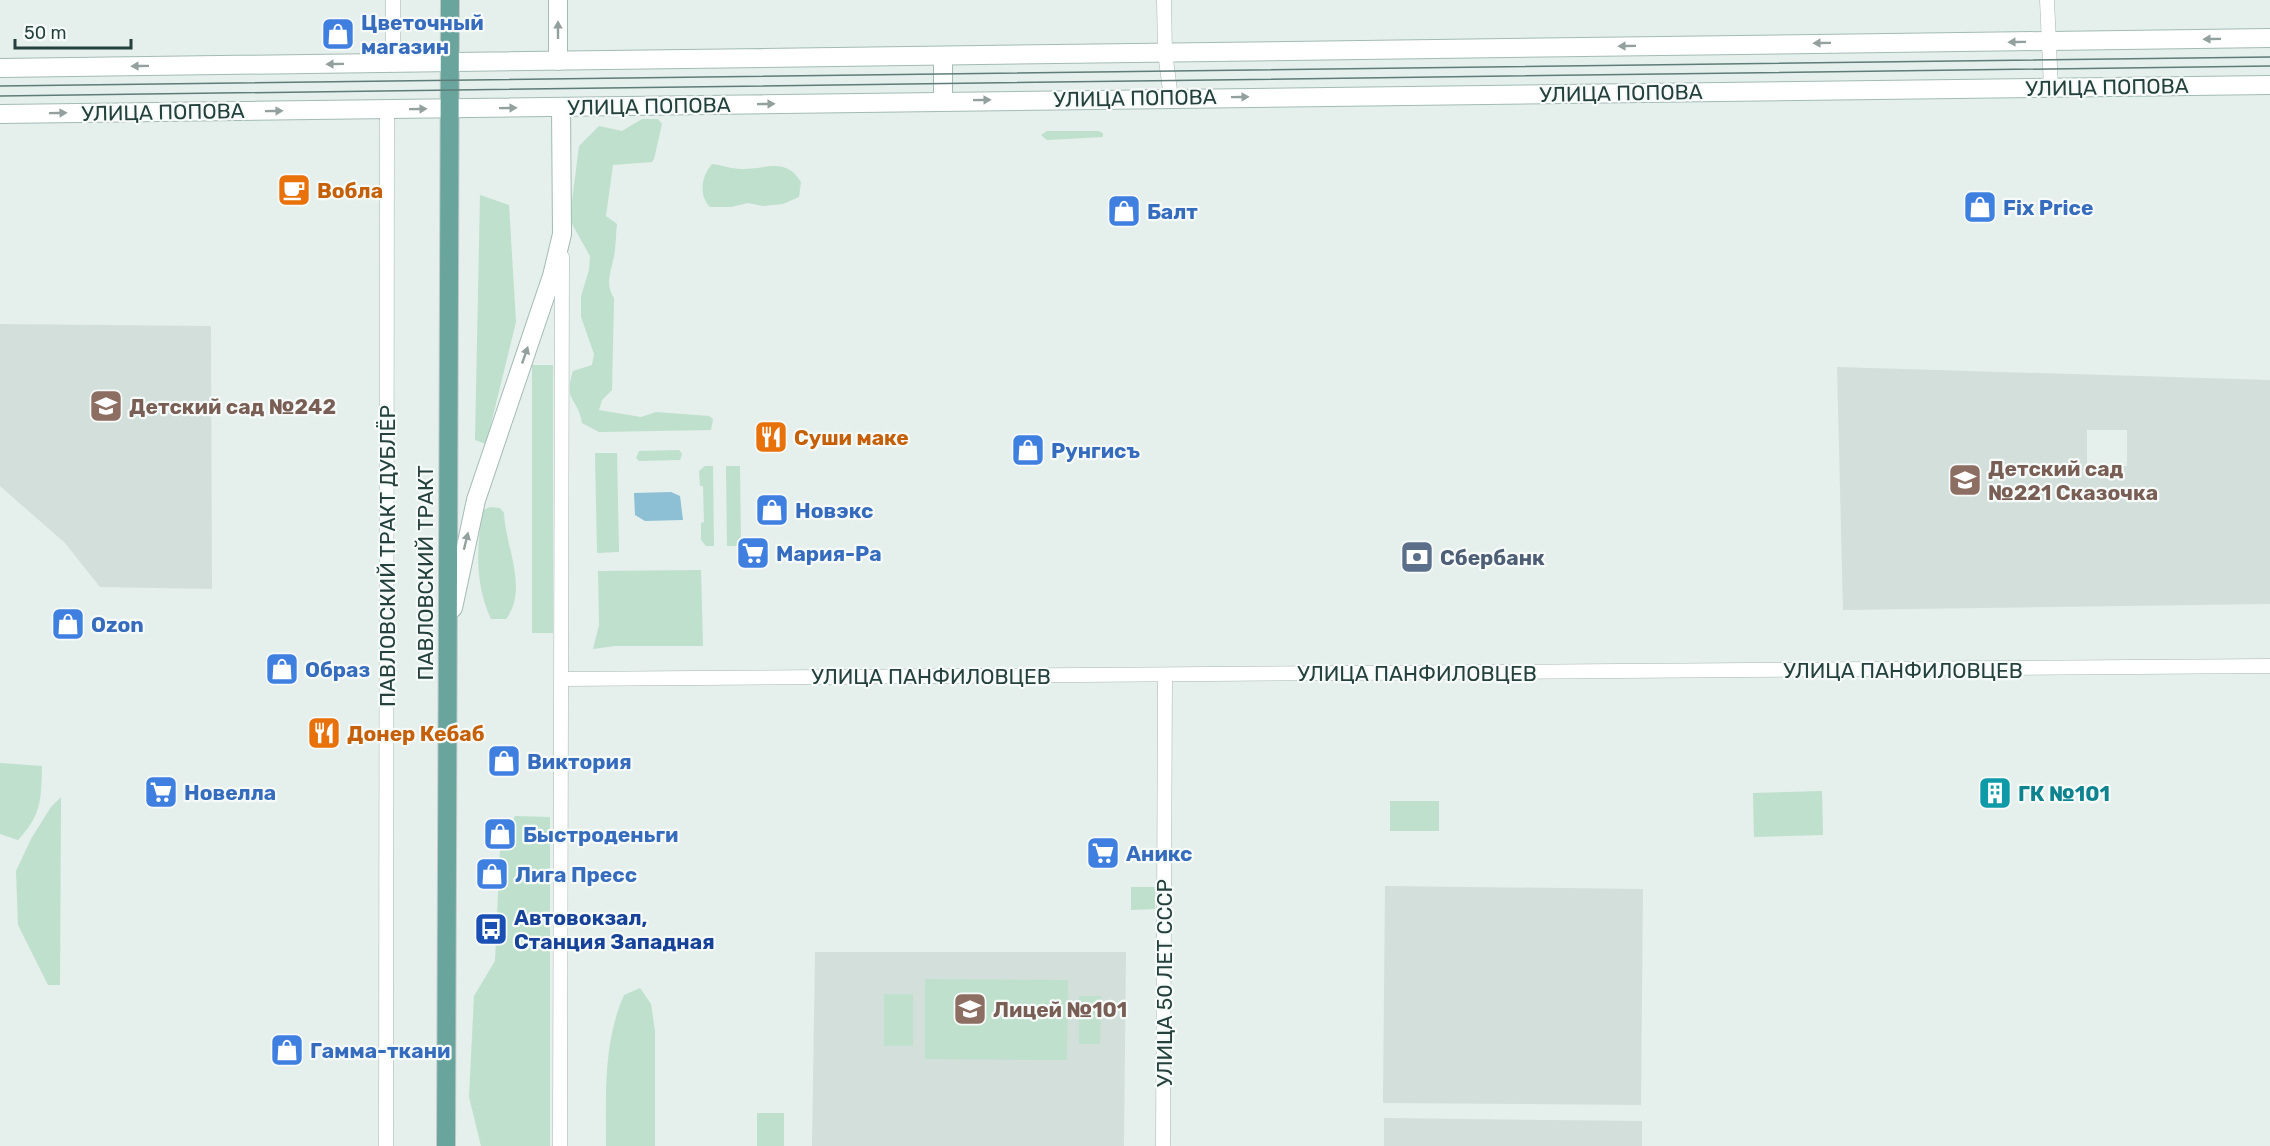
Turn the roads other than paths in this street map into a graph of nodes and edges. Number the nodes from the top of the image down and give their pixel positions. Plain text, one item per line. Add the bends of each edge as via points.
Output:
1 (393, 0) edge
2 (450, 0) edge
3 (558, 0) edge
4 (1164, 0) edge
5 (2047, 0) edge
6 (2270, 38) edge
7 (2050, 41) junction
8 (1165, 52) junction
9 (943, 56) junction
10 (558, 60) junction
11 (449, 62) junction
12 (393, 63) junction
13 (0, 68) edge
14 (2270, 85) edge
15 (2051, 88) junction
16 (1172, 98) junction
17 (944, 100) junction
18 (561, 107) junction
19 (450, 108) junction
20 (387, 109) junction
21 (0, 114) edge
22 (562, 234) junction
23 (448, 640) junction
24 (2270, 666) edge
25 (1165, 675) junction
26 (563, 679) junction
27 (386, 1146) edge
28 (446, 1146) edge
29 (561, 1146) edge
30 (1163, 1146) edge

1 - 12 street
2 - 11 main road, ПАВЛОВСКИЙ ТРАКТ
10 -> 3 main road
4 - 8 street
5 - 7 street
6 -> 7 main road
7 -> 8 main road
7 - 15 street
8 - 9 main road
8 - 16 street
9 - 10 main road
9 - 17 main road
10 - 11 main road
11 - 12 main road
11 - 19 main road, ПАВЛОВСКИЙ ТРАКТ
12 -> 13 main road
14 - 15 main road, УЛИЦА ПОПОВА
16 -> 15 main road, УЛИЦА ПОПОВА
17 -> 16 main road, УЛИЦА ПОПОВА
18 -> 17 main road, УЛИЦА ПОПОВА
19 -> 18 main road, УЛИЦА ПОПОВА
18 - 22 main road
20 -> 19 main road, УЛИЦА ПОПОВА
19 - 23 main road, ПАВЛОВСКИЙ ТРАКТ
21 -> 20 main road, УЛИЦА ПОПОВА
20 - 27 street, ПАВЛОВСКИЙ ТРАКТ ДУБЛЁР
23 -> 22 main road via 460,563 476,500 552,276
22 - 26 street
23 - 28 main road, ПАВЛОВСКИЙ ТРАКТ
24 - 25 street, УЛИЦА ПАНФИЛОВЦЕВ
25 - 26 street, УЛИЦА ПАНФИЛОВЦЕВ
25 - 30 street, УЛИЦА 50 ЛЕТ СССР
26 - 29 street

